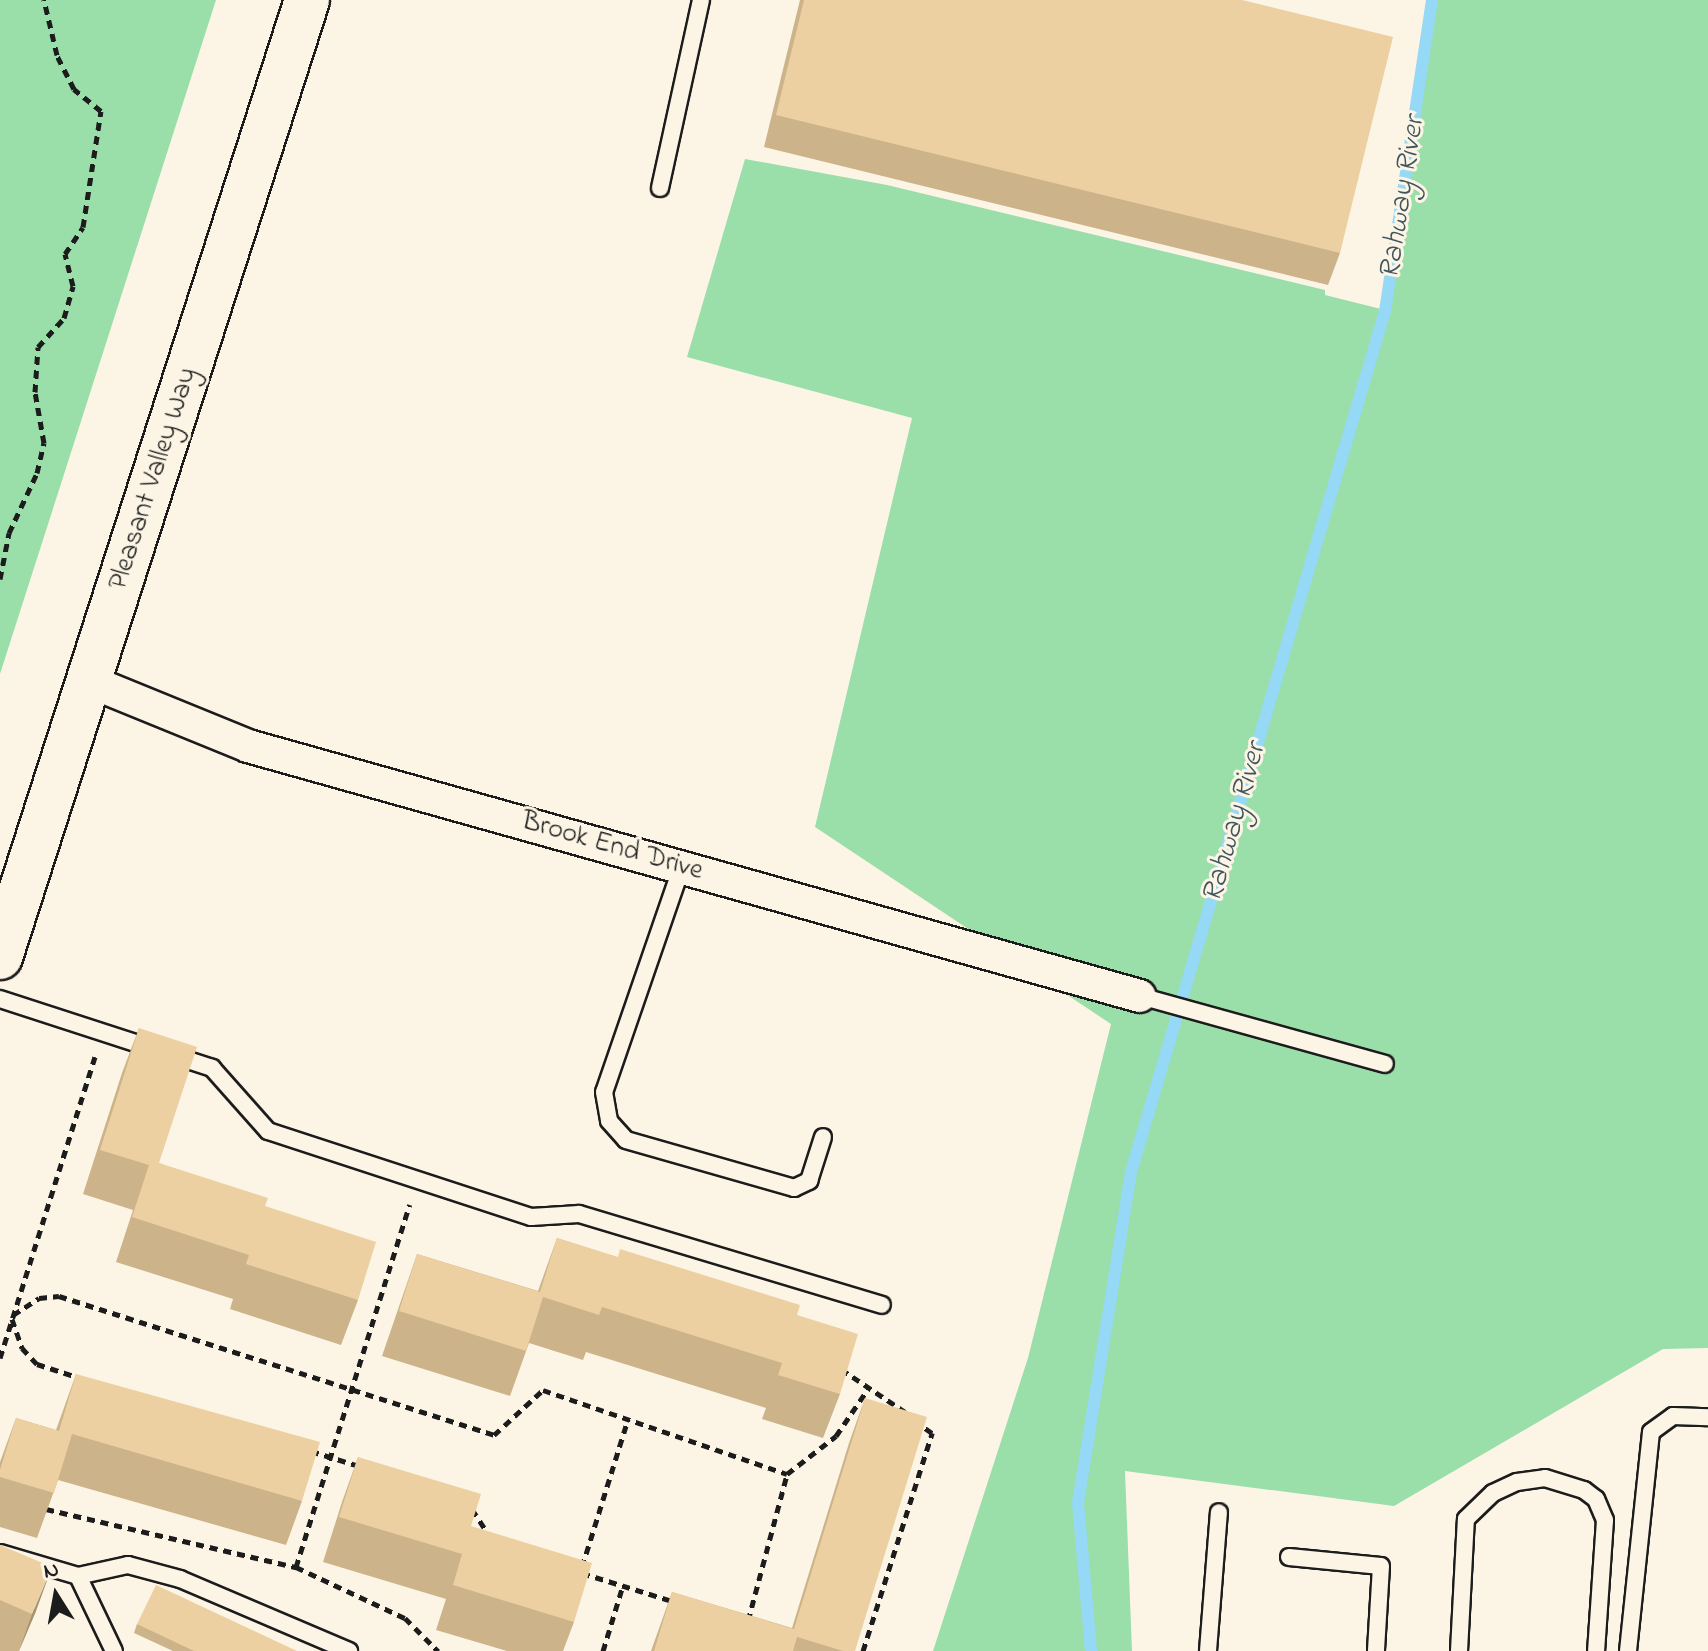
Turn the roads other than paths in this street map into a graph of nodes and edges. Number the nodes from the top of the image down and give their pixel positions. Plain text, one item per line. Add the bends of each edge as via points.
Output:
1 (307, 0) edge
2 (701, 0) edge
3 (660, 188) dead end
4 (89, 681) junction
5 (682, 866) junction
6 (0, 957) edge
7 (1140, 996) joint
8 (0, 999) edge
9 (1385, 1064) dead end
10 (823, 1137) dead end
11 (882, 1305) dead end
12 (1708, 1417) edge
13 (1219, 1512) dead end
14 (0, 1553) edge
15 (1289, 1557) dead end
16 (78, 1576) junction
17 (114, 1651) edge
18 (349, 1651) edge
19 (1208, 1651) edge
20 (1376, 1651) edge
21 (1459, 1651) edge
22 (1596, 1651) edge
23 (1628, 1651) edge

1 - 4 main road, Pleasant Valley Way
2 - 3 lane
4 - 5 street, Brook End Drive via 248,746
4 - 6 main road, Pleasant Valley Way
5 - 7 street, Brook End Drive
5 - 10 lane via 604,1092 609,1121 626,1140 794,1188 809,1181
7 - 9 lane
8 - 11 lane via 212,1068 268,1131 531,1217 579,1214
12 - 23 lane via 1684,1415 1658,1422 1648,1440
13 - 19 lane
14 - 16 lane
15 - 20 lane via 1381,1566
16 - 17 lane
16 - 18 lane via 128,1565 141,1568 180,1579
21 - 22 lane via 1466,1519 1493,1493 1545,1478 1584,1490 1596,1499 1605,1520

